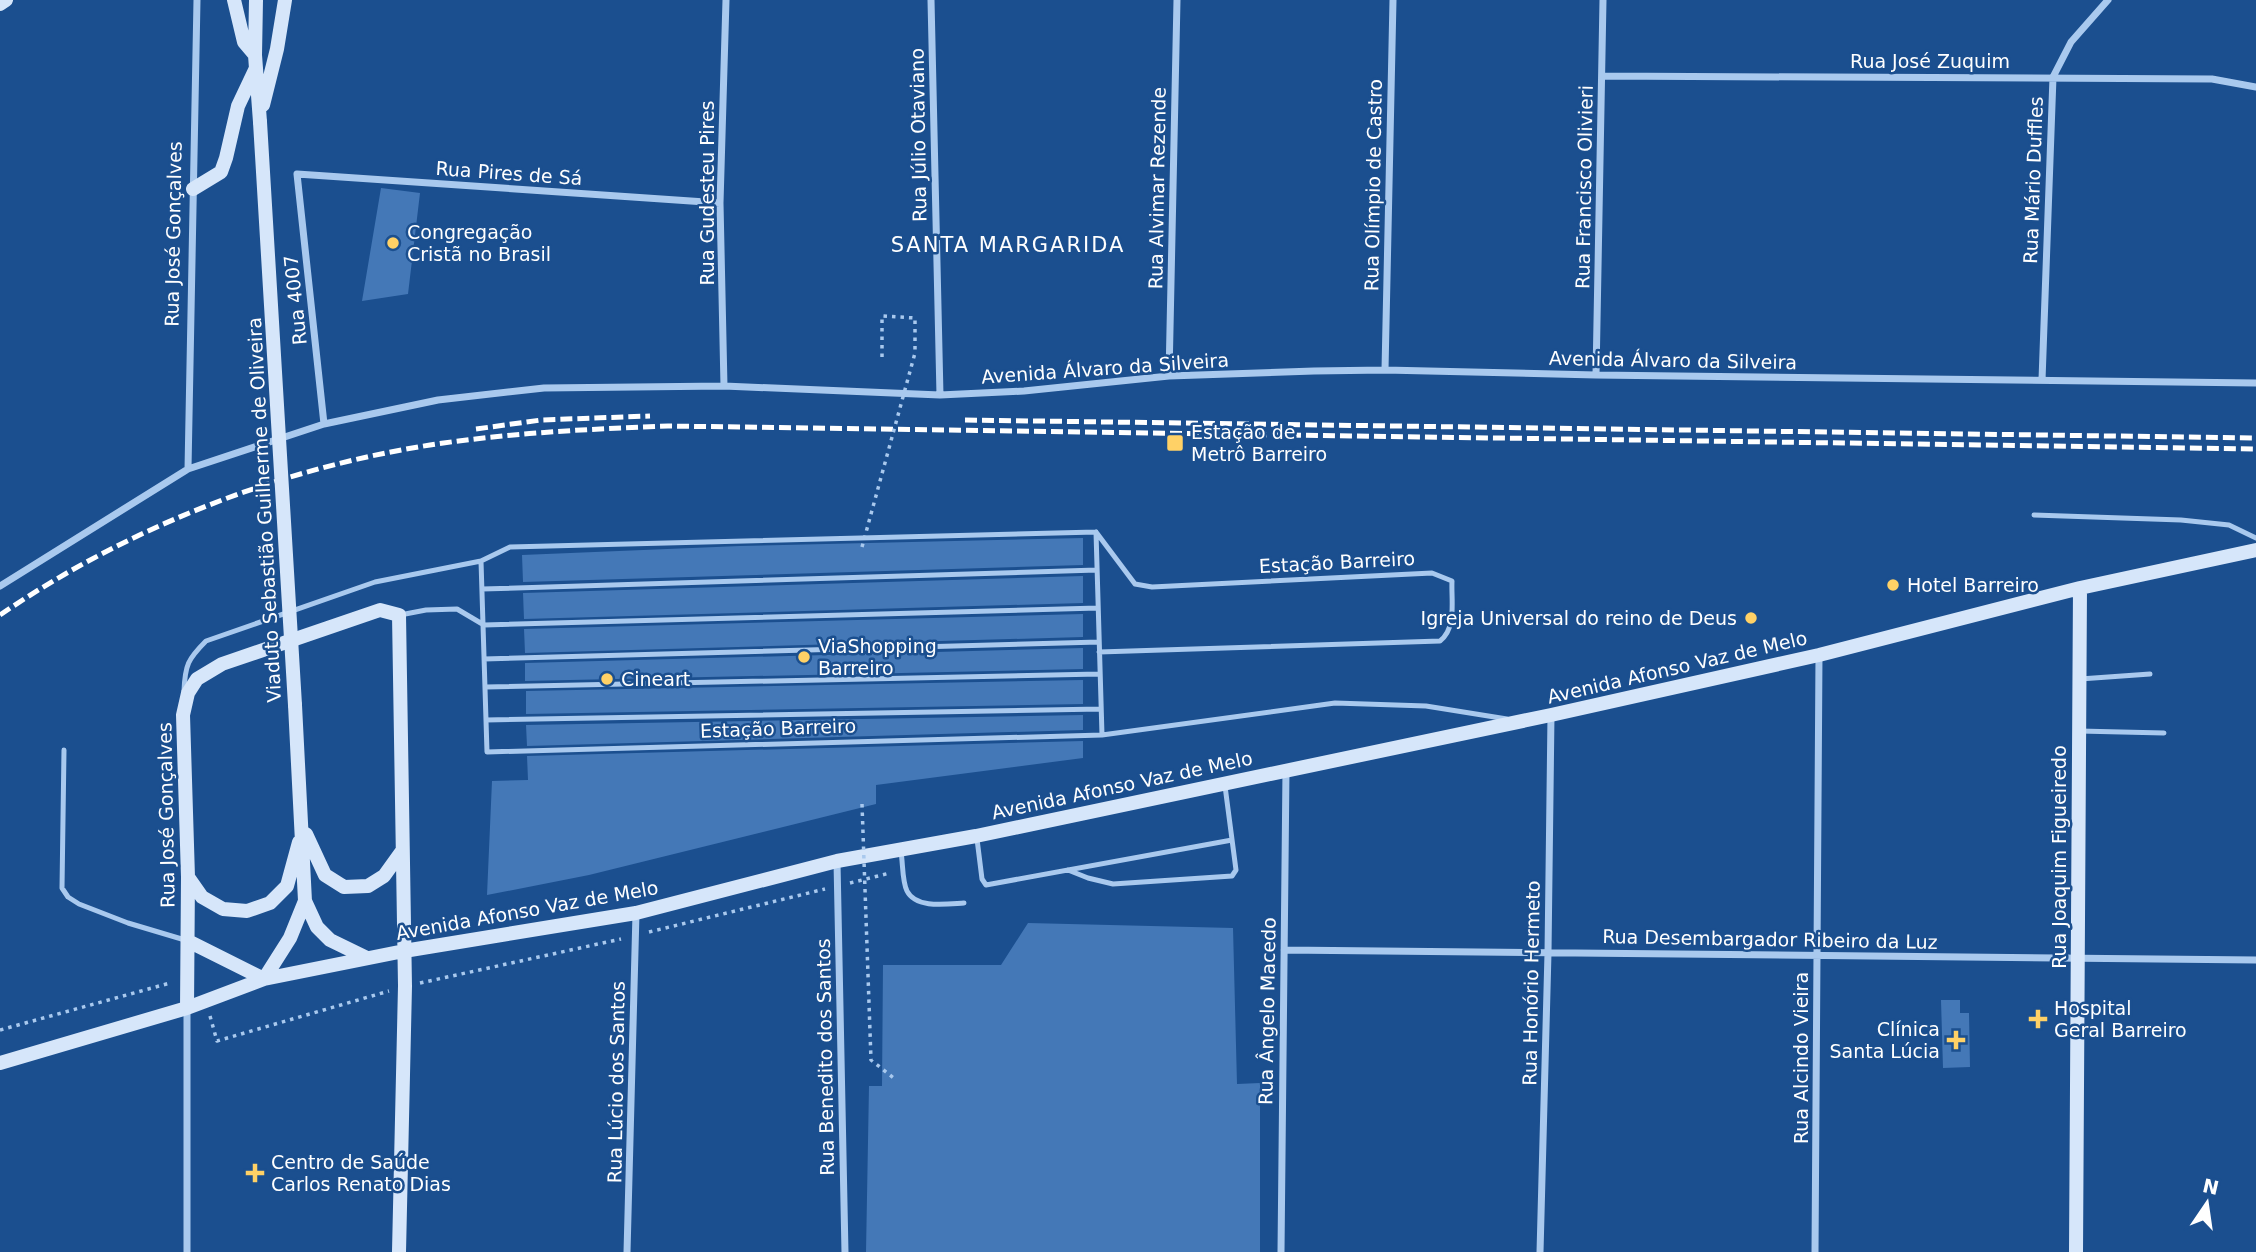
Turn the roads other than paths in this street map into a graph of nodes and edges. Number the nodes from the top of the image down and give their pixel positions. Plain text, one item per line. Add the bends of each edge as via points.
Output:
1 (6, 0) edge
2 (197, 0) edge
3 (234, 0) edge
4 (256, 0) edge
5 (285, 0) edge
6 (726, 0) edge
7 (931, 0) edge
8 (1177, 0) edge
9 (1393, 0) edge
10 (1603, 0) edge
11 (2108, 0) edge
12 (0, 4) edge
13 (255, 62) junction
14 (1602, 76) junction
15 (2053, 77) junction
16 (2256, 87) edge
17 (260, 119) junction
18 (297, 174) joint
19 (193, 189) junction
20 (720, 203) junction
21 (1385, 370) junction
22 (1596, 375) junction
23 (1169, 376) junction
24 (2042, 380) junction
25 (2256, 383) edge
26 (724, 386) junction
27 (940, 395) junction
28 (324, 424) junction
29 (188, 469) junction
30 (2034, 515) dead end
31 (1096, 531) junction
32 (2256, 538) edge
33 (2256, 550) edge
34 (481, 561) junction
35 (1097, 570) junction
36 (0, 586) edge
37 (2080, 588) junction
38 (482, 589) junction
39 (1098, 608) junction
40 (399, 615) junction
41 (484, 625) junction
42 (1099, 642) junction
43 (1100, 652) junction
44 (1819, 655) junction
45 (484, 659) junction
46 (1099, 674) junction
47 (2150, 674) dead end
48 (2080, 679) junction
49 (485, 687) junction
50 (1101, 709) junction
51 (183, 715) junction
52 (1551, 715) junction
53 (486, 720) junction
54 (1520, 721) junction
55 (2079, 731) junction
56 (2164, 733) dead end
57 (1102, 735) junction
58 (64, 750) dead end
59 (1286, 770) junction
60 (1224, 783) junction
61 (303, 828) junction
62 (976, 836) junction
63 (1232, 840) junction
64 (901, 849) junction
65 (401, 850) junction
66 (837, 861) junction
67 (1068, 870) junction
68 (188, 877) junction
69 (305, 901) junction
70 (964, 903) dead end
71 (636, 913) junction
72 (188, 941) junction
73 (1284, 950) junction
74 (404, 951) junction
75 (1548, 953) junction
76 (1818, 956) junction
77 (367, 958) junction
78 (2078, 958) junction
79 (2256, 960) edge
80 (264, 979) junction
81 (187, 1008) junction
82 (0, 1063) edge
83 (187, 1252) edge
84 (399, 1252) edge
85 (628, 1252) edge
86 (845, 1252) edge
87 (1281, 1252) edge
88 (1540, 1252) edge
89 (1815, 1252) edge
90 (2076, 1252) edge

1 - 12 street
2 - 19 street, Rua José Gonçalves
3 - 13 street via 244,42
4 - 13 street, Viaduto Sebastião Guilherme de Oliveira
5 - 17 street, Viaduto Sebastião Guilherme de Oliveira
6 - 20 street, Rua Gudesteu Pires
7 - 27 street, Rua Júlio Otaviano
8 - 23 street, Rua Alvimar Rezende
9 - 21 street, Rua Olímpio de Castro
10 - 14 street, Rua Francisco Olivieri
11 - 15 street, Rua Mário Duffles via 2071,41
13 - 17 street, Viaduto Sebastião Guilherme de Oliveira
13 - 19 street via 220,172
14 - 15 street, Rua José Zuquim
14 - 22 street, Rua Francisco Olivieri
15 - 16 street, Rua José Zuquim via 2212,79
15 - 24 street, Rua Mário Duffles
17 - 61 street, Viaduto Sebastião Guilherme de Oliveira, bridge
18 - 20 street, Rua Pires de Sá
18 - 28 street, Rua 4007
19 - 29 street, Rua José Gonçalves
20 - 26 street, Rua Gudesteu Pires
21 - 22 street, Avenida Álvaro da Silveira
21 - 23 street, Avenida Álvaro da Silveira
22 - 24 street, Avenida Álvaro da Silveira
23 - 27 street, Avenida Álvaro da Silveira
24 - 25 street, Avenida Álvaro da Silveira
26 - 27 street, Avenida Álvaro da Silveira
26 - 28 street, Avenida Álvaro da Silveira via 544,388 438,400
28 - 29 street, Avenida Álvaro da Silveira
29 - 36 street, Avenida Álvaro da Silveira
30 - 32 lane via 2181,520 2229,525
31 - 34 lane via 510,547
31 - 35 lane
31 - 43 lane, Estação Barreiro via 1135,584 1152,587 1432,573 1451,581 1451,627 1440,641
33 - 37 street, Avenida Afonso Vaz de Melo
34 - 38 lane, Estação Barreiro
34 - 51 lane via 375,582 206,641 185,668
35 - 38 lane
35 - 39 lane
37 - 44 street, Avenida Afonso Vaz de Melo
37 - 48 street, Rua Joaquim Figueiredo
38 - 41 lane, Estação Barreiro
39 - 41 lane
39 - 42 lane
40 - 41 lane via 457,609
40 - 51 street, Rua José Gonçalves via 380,610 222,664 197,680 188,693
40 - 65 street
41 - 45 lane, Estação Barreiro
42 - 43 lane
42 - 45 lane
43 - 46 lane
44 - 52 street, Avenida Afonso Vaz de Melo
44 - 76 street, Rua Alcindo Vieira
45 - 49 lane, Estação Barreiro
46 - 49 lane
46 - 50 lane
47 - 48 lane
48 - 55 street, Rua Joaquim Figueiredo
49 - 53 lane, Estação Barreiro
50 - 53 lane, Estação Barreiro
50 - 57 lane
51 - 68 street, Rua José Gonçalves
52 - 54 street, Avenida Afonso Vaz de Melo
52 - 75 street, Rua Honório Hermeto
53 - 57 lane, Estação Barreiro via 487,752
54 - 57 lane, Estação Barreiro via 1426,706 1335,703
54 - 59 street, Avenida Afonso Vaz de Melo
55 - 56 lane
55 - 78 street, Rua Joaquim Figueiredo
58 - 72 lane via 62,888 79,904
59 - 60 street, Avenida Afonso Vaz de Melo
59 - 73 street, Rua Ângelo Macedo
60 - 62 street, Avenida Afonso Vaz de Melo
60 - 63 lane
61 - 65 street via 326,875 344,887 368,886 384,876
61 - 68 street via 287,886 270,903 247,911 223,909 202,897
61 - 69 street, Viaduto Sebastião Guilherme de Oliveira
62 - 64 street, Avenida Afonso Vaz de Melo
62 - 67 lane via 986,886
63 - 67 lane
63 - 67 lane via 1236,870 1232,876 1114,884
64 - 66 street, Avenida Afonso Vaz de Melo
64 - 70 lane via 907,891 917,900 934,905
65 - 74 street
66 - 71 street, Avenida Afonso Vaz de Melo
66 - 86 street, Rua Benedito dos Santos
68 - 72 street, Rua José Gonçalves
69 - 77 street, Viaduto Sebastião Guilherme de Oliveira via 317,927 330,940
69 - 80 street, Viaduto Sebastião Guilherme de Oliveira via 290,938
71 - 74 street, Avenida Afonso Vaz de Melo
71 - 85 street, Rua Lúcio dos Santos
72 - 80 street
72 - 81 street, Rua José Gonçalves
73 - 75 street, Rua Desembargador Ribeiro da Luz
73 - 87 street, Rua Ângelo Macedo
74 - 77 street, Avenida Afonso Vaz de Melo
74 - 84 street
75 - 76 street, Rua Desembargador Ribeiro da Luz
75 - 88 street, Rua Honório Hermeto
76 - 78 street, Rua Desembargador Ribeiro da Luz
76 - 89 street, Rua Alcindo Vieira
77 - 80 street, Avenida Afonso Vaz de Melo
78 - 79 street, Rua Desembargador Ribeiro da Luz
78 - 90 street, Rua Joaquim Figueiredo
80 - 81 street, Avenida Afonso Vaz de Melo
81 - 82 street, Avenida Afonso Vaz de Melo
81 - 83 street, Rua José Gonçalves

